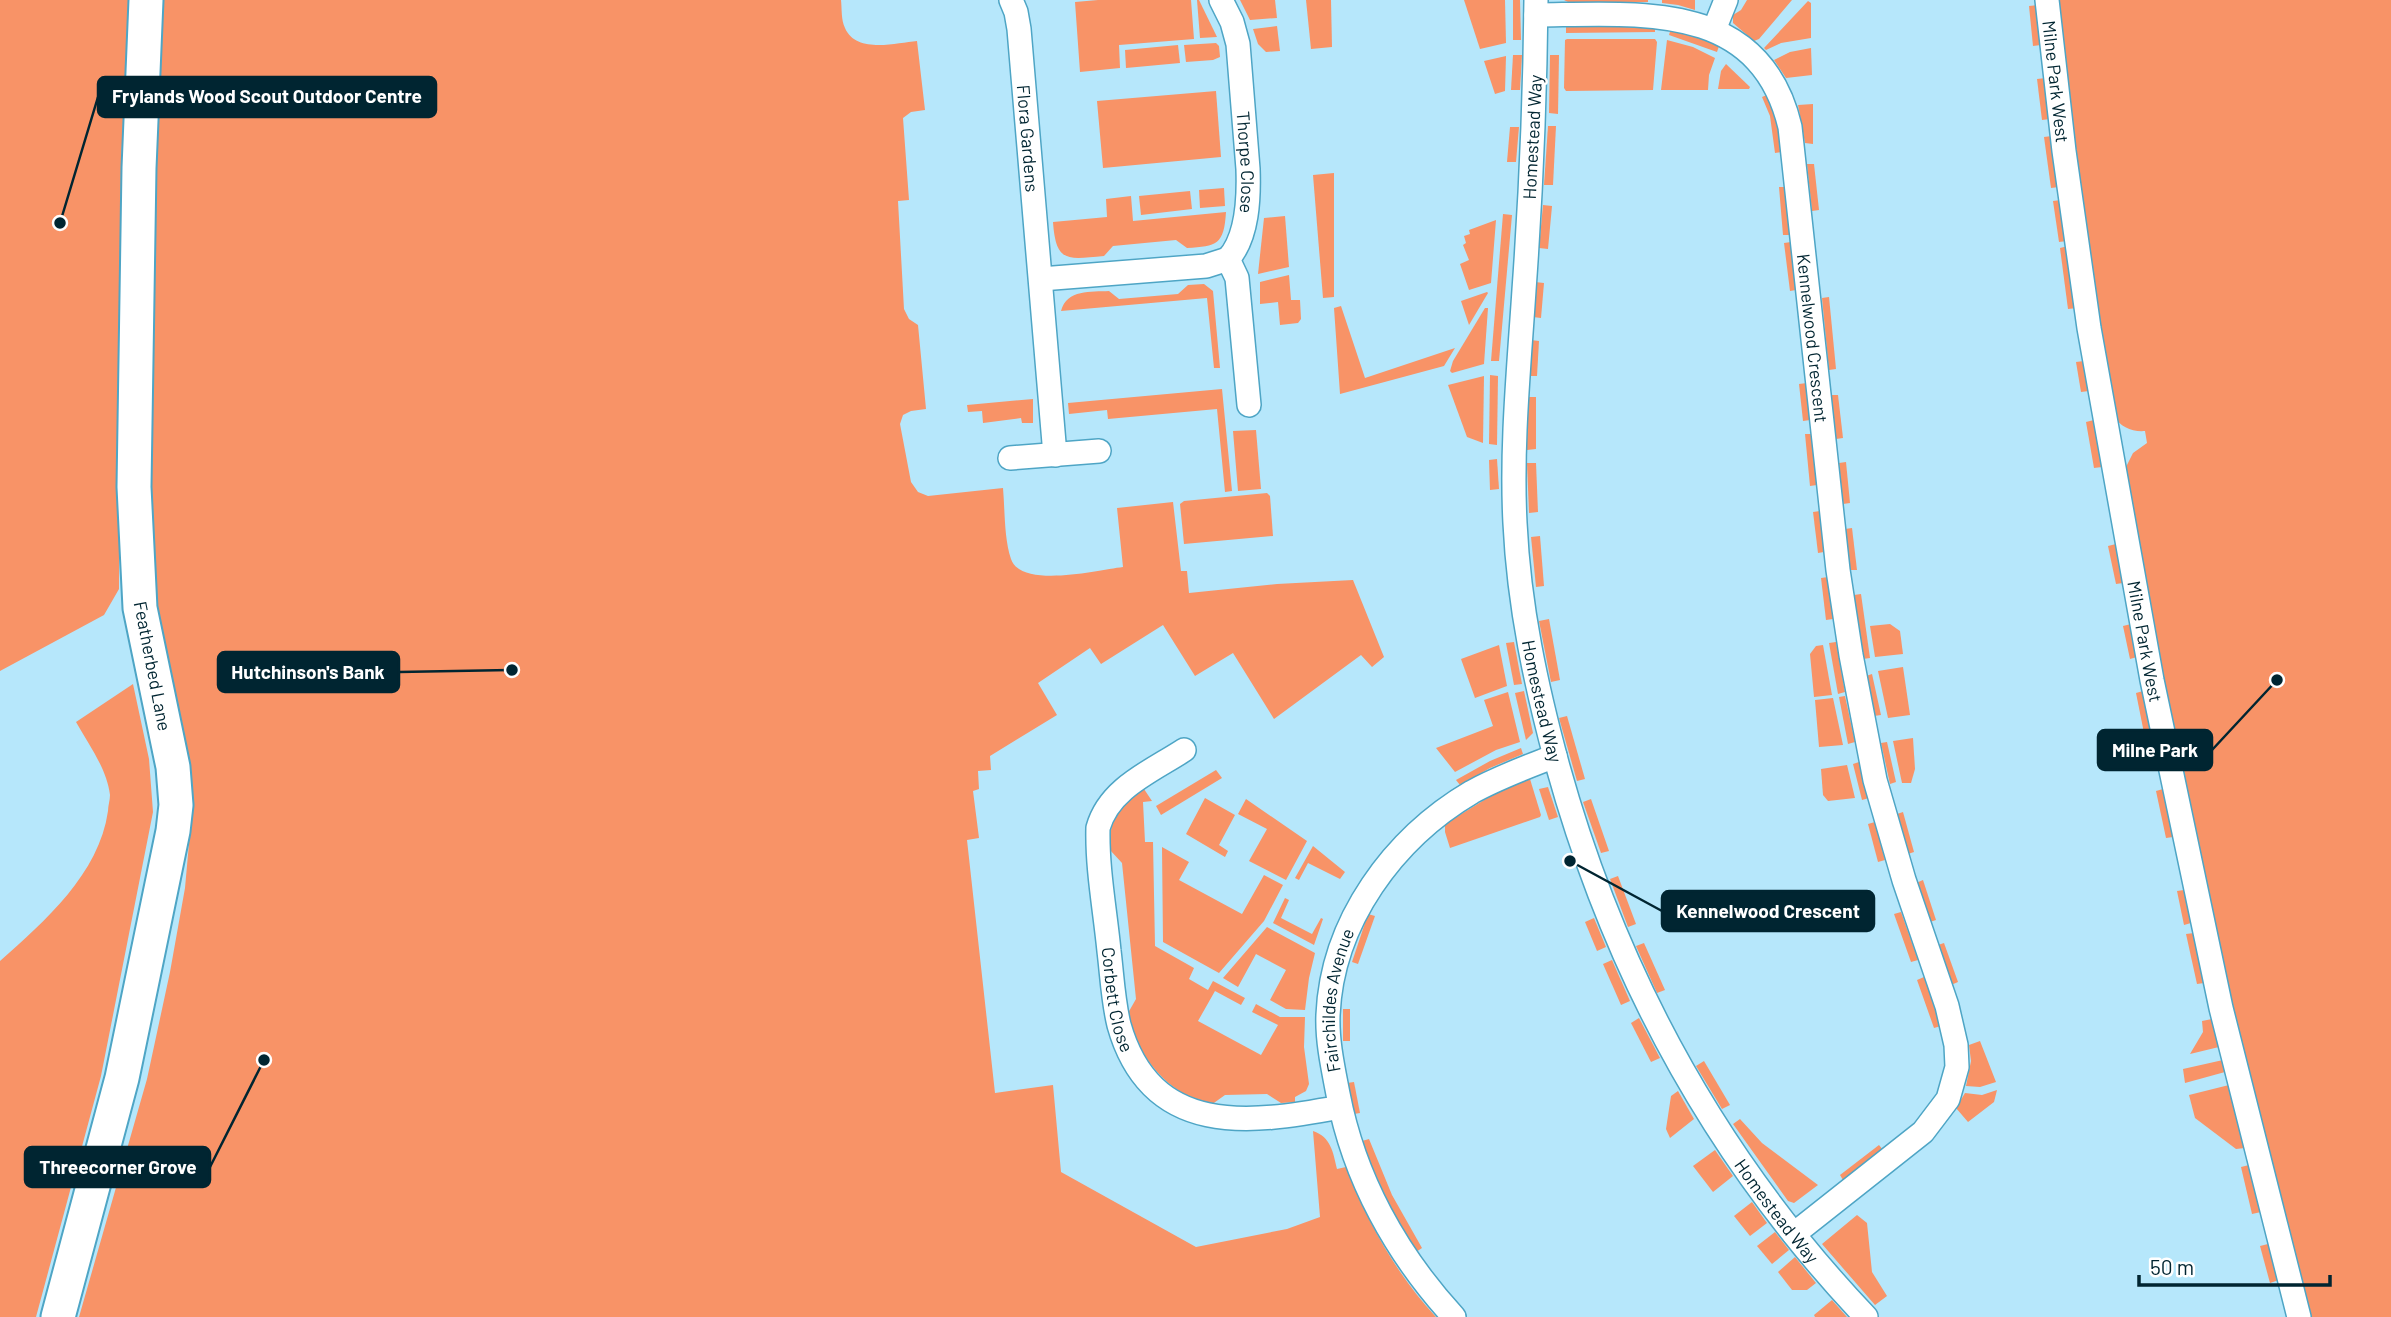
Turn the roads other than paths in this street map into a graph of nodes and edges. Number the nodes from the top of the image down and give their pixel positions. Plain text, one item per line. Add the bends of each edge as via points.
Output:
1 (146, 0) edge
2 (1011, 0) edge
3 (1221, 0) edge
4 (1726, 0) edge
5 (2047, 0) edge
6 (1536, 8) edge
7 (1714, 30) junction
8 (1228, 259) junction
9 (1041, 279) junction
10 (1249, 405) dead end
11 (1099, 451) dead end
12 (1055, 455) junction
13 (1010, 458) dead end
14 (1184, 750) dead end
15 (1555, 757) junction
16 (1340, 1107) junction
17 (1794, 1234) junction
18 (58, 1317) edge
19 (1454, 1317) edge
20 (1866, 1317) edge
21 (2299, 1317) edge

1 - 18 street, Featherbed Lane via 134,486 140,608 173,767 176,805 122,1078
2 - 9 street, Flora Gardens via 1018,22
3 - 8 street, Thorpe Close via 1238,44 1248,179 1242,233
4 - 7 street
5 - 21 street, Milne Park West via 2090,328 2152,680 2221,1008
6 - 7 street, Kennelwood Crescent via 1664,15
6 - 15 street, Homestead Way via 1514,518 1524,621
7 - 17 street, Kennelwood Crescent via 1757,57 1786,108 1851,654 1875,780 1947,1006 1957,1056 1956,1078 1948,1099 1923,1132
8 - 9 street via 1206,266
8 - 10 street via 1237,278
9 - 12 street, Flora Gardens
11 - 12 street
12 - 13 street
14 - 16 street, Corbett Close via 1118,794 1107,805 1098,828 1115,1003 1125,1041 1141,1070 1161,1092 1203,1115 1240,1120
15 - 16 street, Fairchildes Avenue via 1495,780 1447,808 1399,850 1366,894 1345,938 1329,999 1329,1038
15 - 17 street, Homestead Way via 1603,904 1657,1026 1716,1126
16 - 19 street, Fairchildes Avenue via 1358,1167 1377,1208 1419,1277
17 - 20 street, Homestead Way

